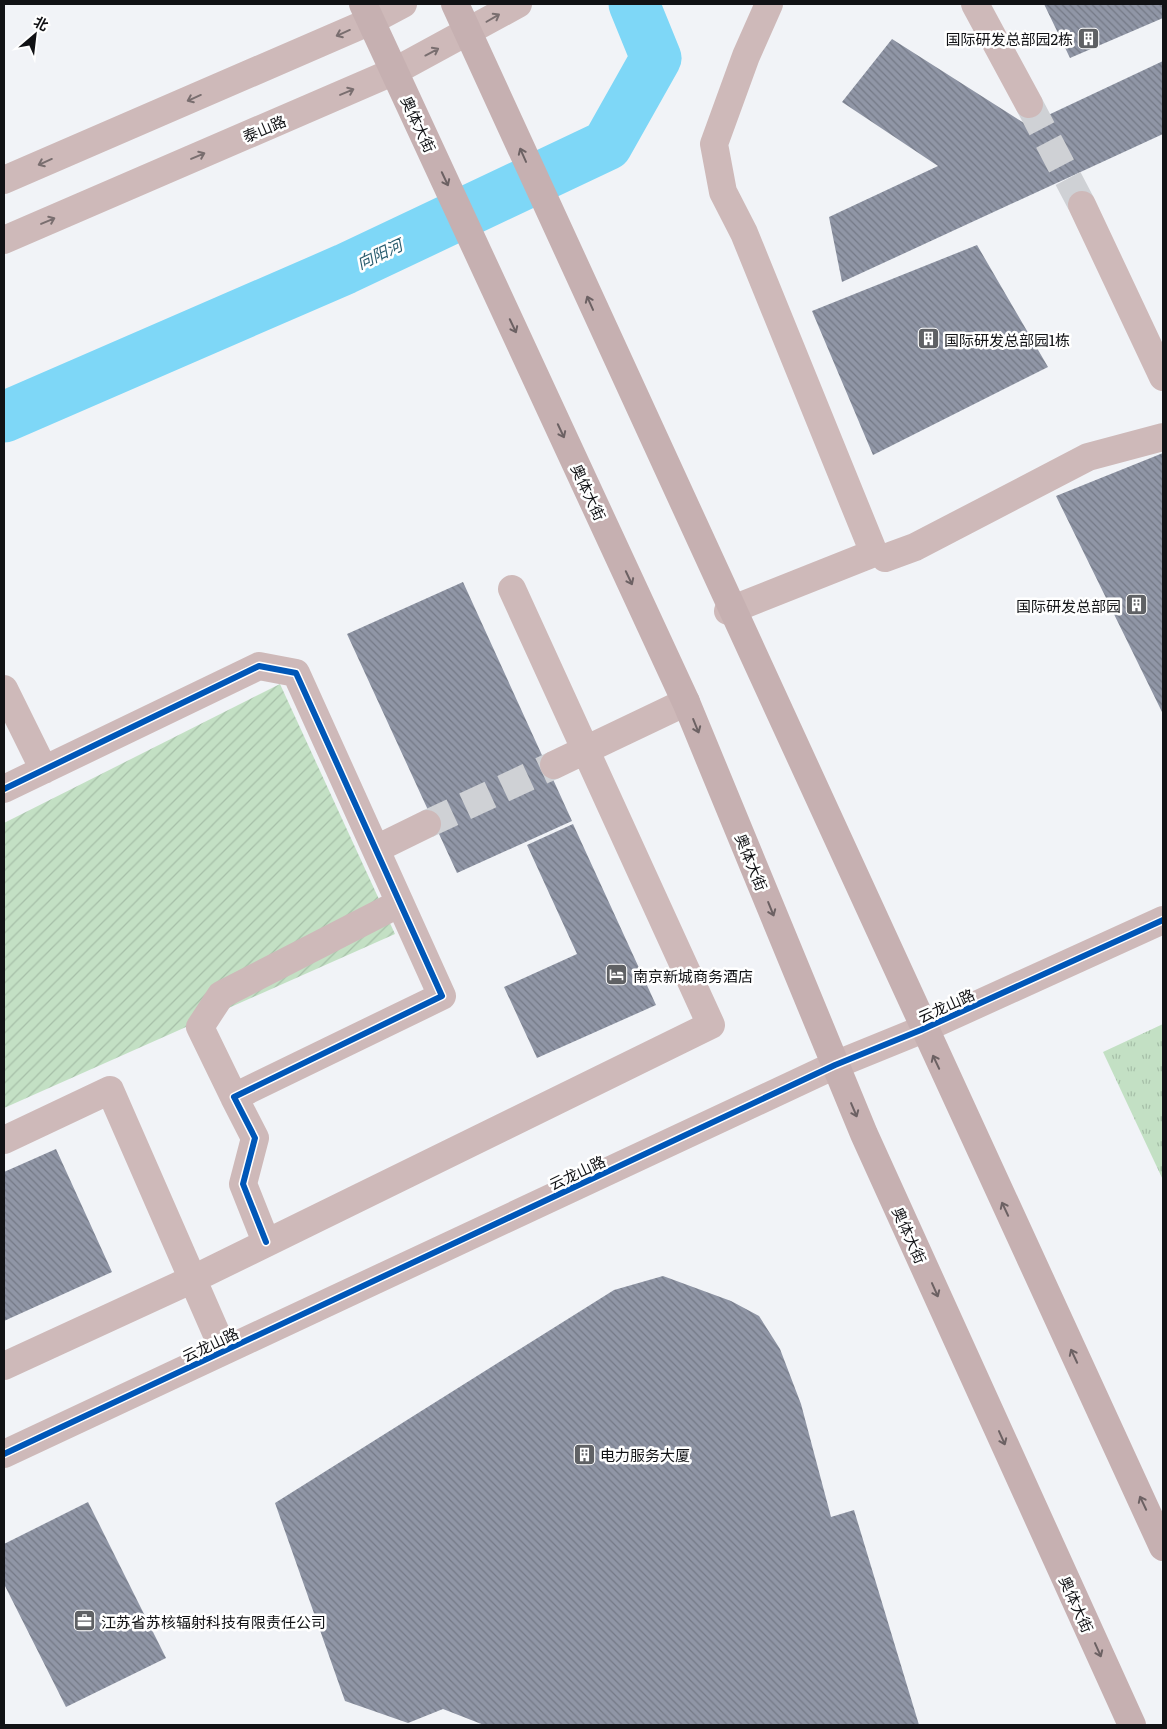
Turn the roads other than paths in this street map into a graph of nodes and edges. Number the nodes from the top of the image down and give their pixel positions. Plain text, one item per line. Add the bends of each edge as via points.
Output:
1 (402, 4) edge
2 (455, 4) edge
3 (518, 4) edge
4 (769, 4) edge
5 (975, 4) edge
6 (367, 12) edge
7 (468, 32) junction
8 (395, 71) junction
9 (1029, 104) tunnel mouth
10 (4, 180) edge
11 (1082, 205) tunnel mouth
12 (4, 240) edge
13 (1163, 377) edge
14 (1163, 437) edge
15 (885, 558) dead end
16 (512, 589) dead end
17 (728, 611) junction
18 (4, 688) edge
19 (686, 702) junction
20 (586, 750) junction
21 (554, 765) tunnel mouth
22 (44, 770) junction
23 (4, 790) edge
24 (428, 824) tunnel mouth
25 (376, 849) junction
26 (400, 903) junction
27 (1163, 920) edge
28 (921, 1030) junction
29 (836, 1065) junction
30 (234, 1097) junction
31 (4, 1140) edge
32 (266, 1242) junction
33 (193, 1279) junction
34 (224, 1351) junction
35 (4, 1366) edge
36 (4, 1454) edge
37 (1163, 1547) edge
38 (1132, 1725) edge

1 - 6 street
2 - 7 main road
7 -> 3 street, 泰山路
4 - 17 street via 714,144 723,192 744,233 874,553
5 - 9 street
6 - 8 main road, 奥体大街
6 -> 10 street
8 -> 7 street, 泰山路
17 -> 7 main road
12 -> 8 street, 泰山路
8 -> 19 main road, 奥体大街
11 - 13 street
14 - 15 street via 1088,457 915,548
16 - 20 street
17 - 28 main road
18 - 22 street
19 - 20 street
19 -> 29 main road, 奥体大街
20 - 21 street
20 - 32 street via 711,1025
22 - 23 street
22 - 25 street via 259,666 296,672
24 - 25 street
25 - 26 street
26 - 30 street via 221,995 200,1027
26 - 30 street via 442,996
27 - 28 street, 云龙山路
28 - 29 street, 云龙山路
37 -> 28 main road
29 - 34 street, 云龙山路
29 -> 38 main road, 奥体大街 via 864,1134
30 - 32 street via 254,1138 242,1184
31 - 33 street via 110,1090
32 - 33 street
33 - 34 street
33 - 35 street
34 - 36 street, 云龙山路

